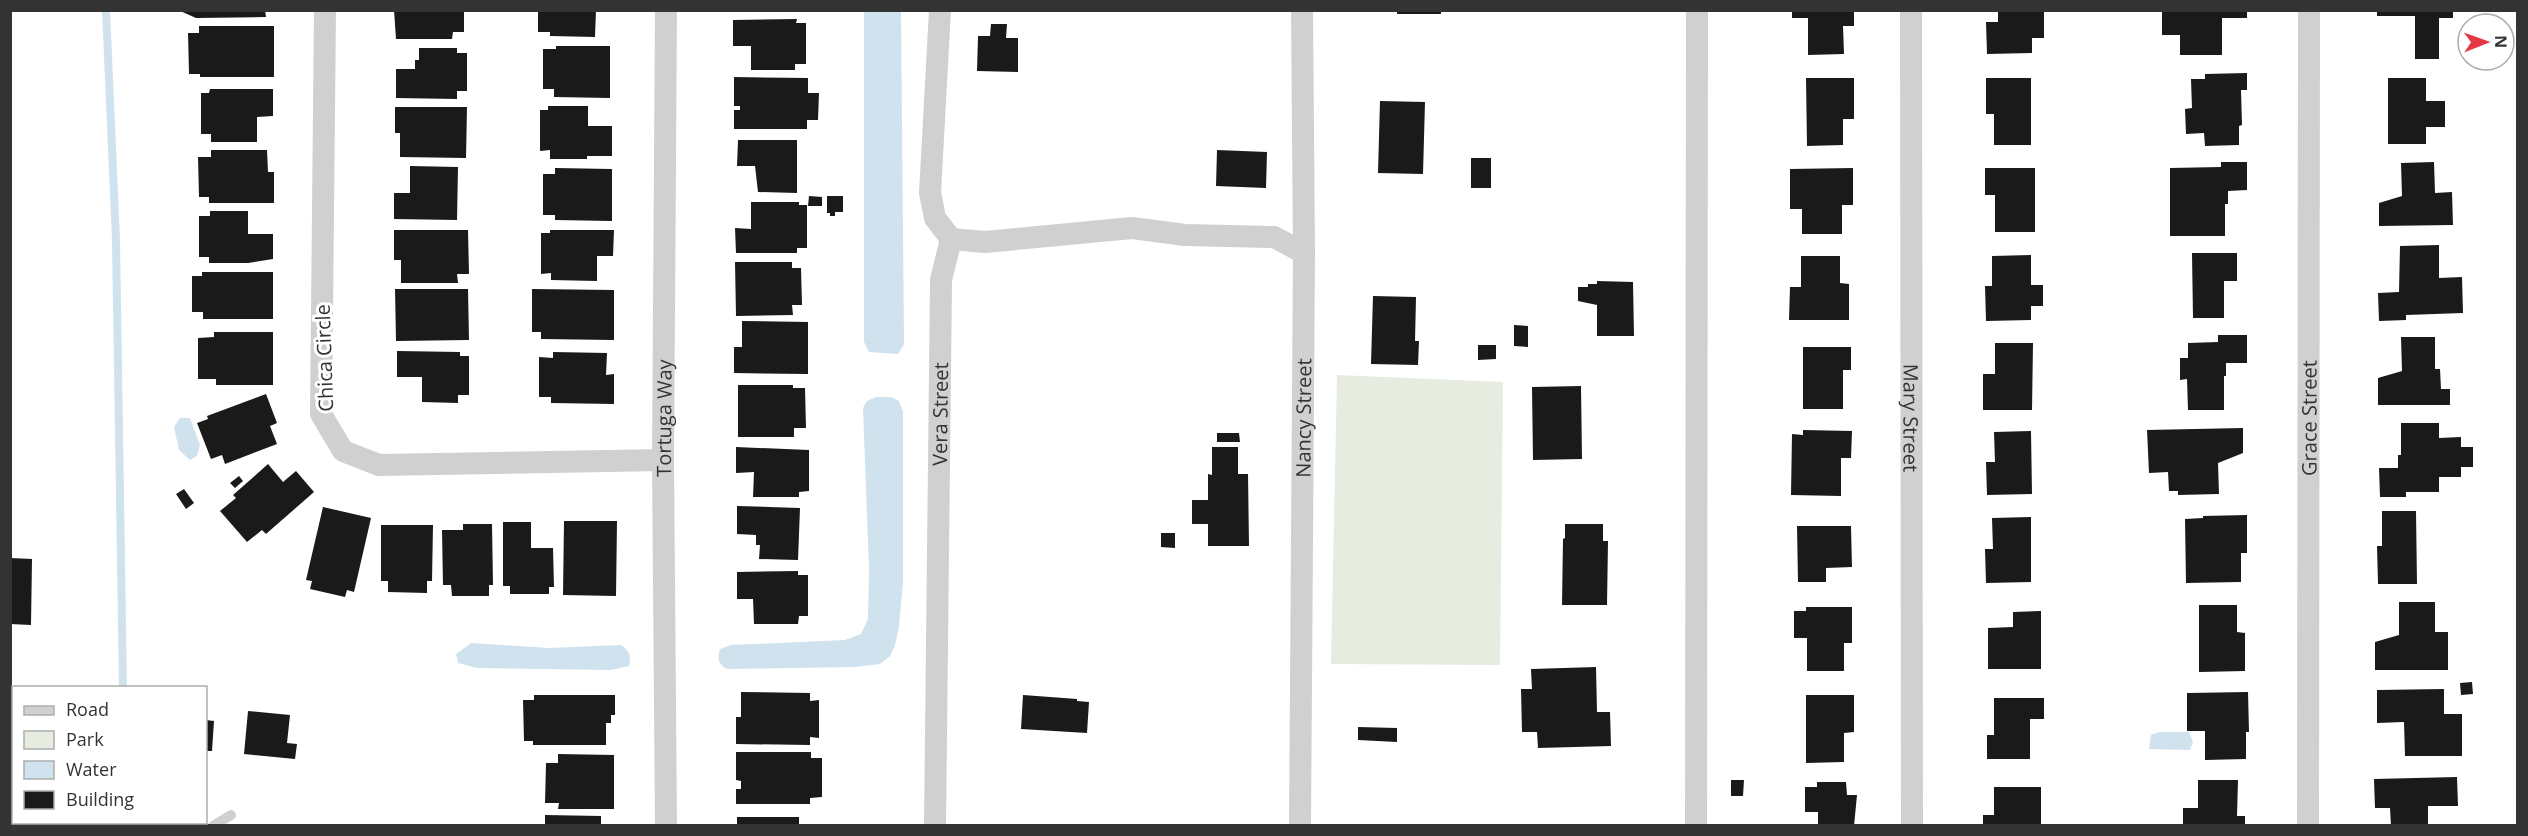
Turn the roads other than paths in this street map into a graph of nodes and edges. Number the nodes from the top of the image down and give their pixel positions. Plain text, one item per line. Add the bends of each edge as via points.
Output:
1 (325, 10) edge
2 (666, 10) edge
3 (940, 10) edge
4 (1302, 10) edge
5 (1698, 10) edge
6 (1911, 10) edge
7 (2309, 10) edge
8 (951, 239) junction
9 (1304, 253) junction
10 (663, 460) junction
11 (231, 816) dead end
12 (213, 825) edge
13 (666, 825) edge
14 (935, 825) edge
15 (1300, 825) edge
16 (1696, 825) edge
17 (1912, 825) edge
18 (2308, 825) edge

1 - 10 street, Chica Circle via 321,414 343,451 379,465
2 - 10 street, Tortuga Way
3 - 8 street via 930,193 935,218
4 - 9 street, Nancy Street
5 - 16 street
6 - 17 street, Mary Street
7 - 18 street, Grace Street
8 - 9 street via 985,242 1132,228 1185,235 1274,237
8 - 14 street, Vera Street via 940,280
9 - 15 street, Nancy Street
10 - 13 street, Tortuga Way
11 - 12 lane

